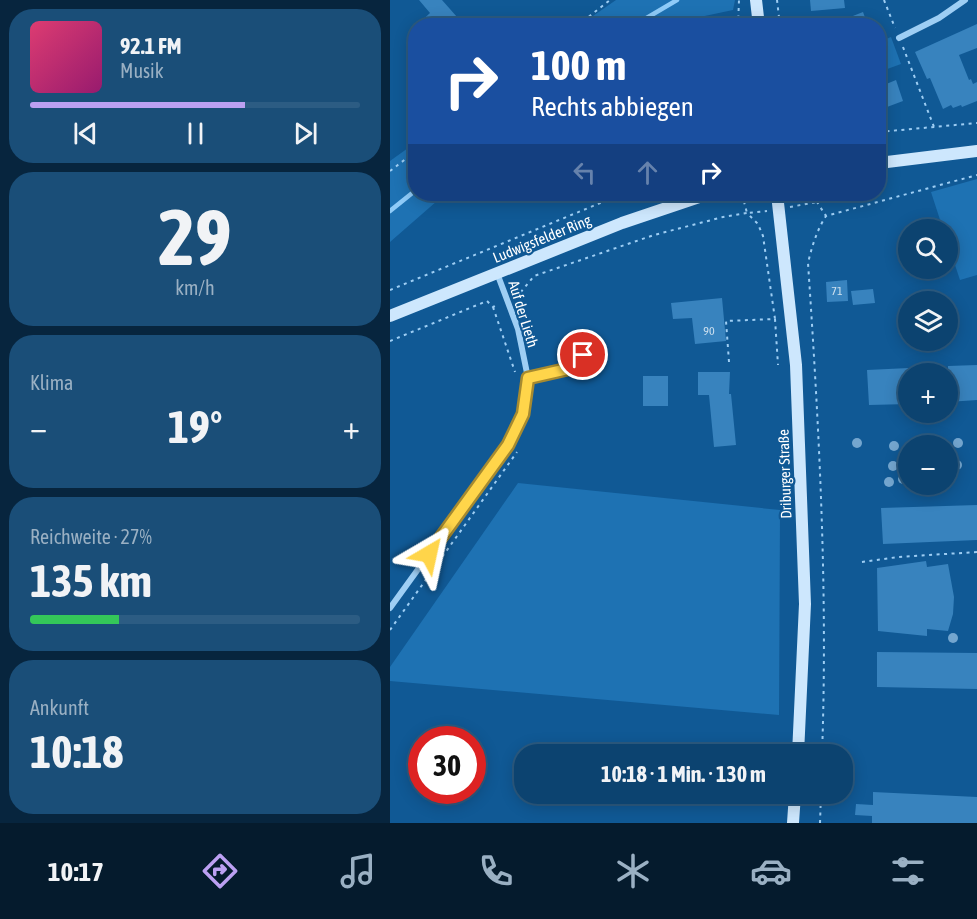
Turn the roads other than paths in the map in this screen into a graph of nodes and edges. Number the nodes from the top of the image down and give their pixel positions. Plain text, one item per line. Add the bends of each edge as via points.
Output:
1 (756, 0) edge
2 (965, 0) edge
3 (758, 18) edge
4 (899, 38) road end
5 (977, 151) edge
6 (886, 162) edge
7 (687, 201) edge
8 (778, 201) edge
9 (497, 273) junction
10 (390, 316) edge
11 (605, 355) dead end
12 (528, 378) junction
13 (390, 608) edge
14 (799, 744) edge
15 (794, 804) edge
16 (793, 823) edge

1 - 3 main road
2 - 4 street
5 - 6 main road
7 - 9 main road, Ludwigsfelder Ring
8 - 14 main road, Driburger Straße via 795,365 806,604
9 - 10 main road, Ludwigsfelder Ring
9 - 12 street, Auf der Lieth via 518,329
11 - 12 lane via 583,355 572,368
12 - 13 street, Auf der Lieth via 523,414 508,445
15 - 16 main road

